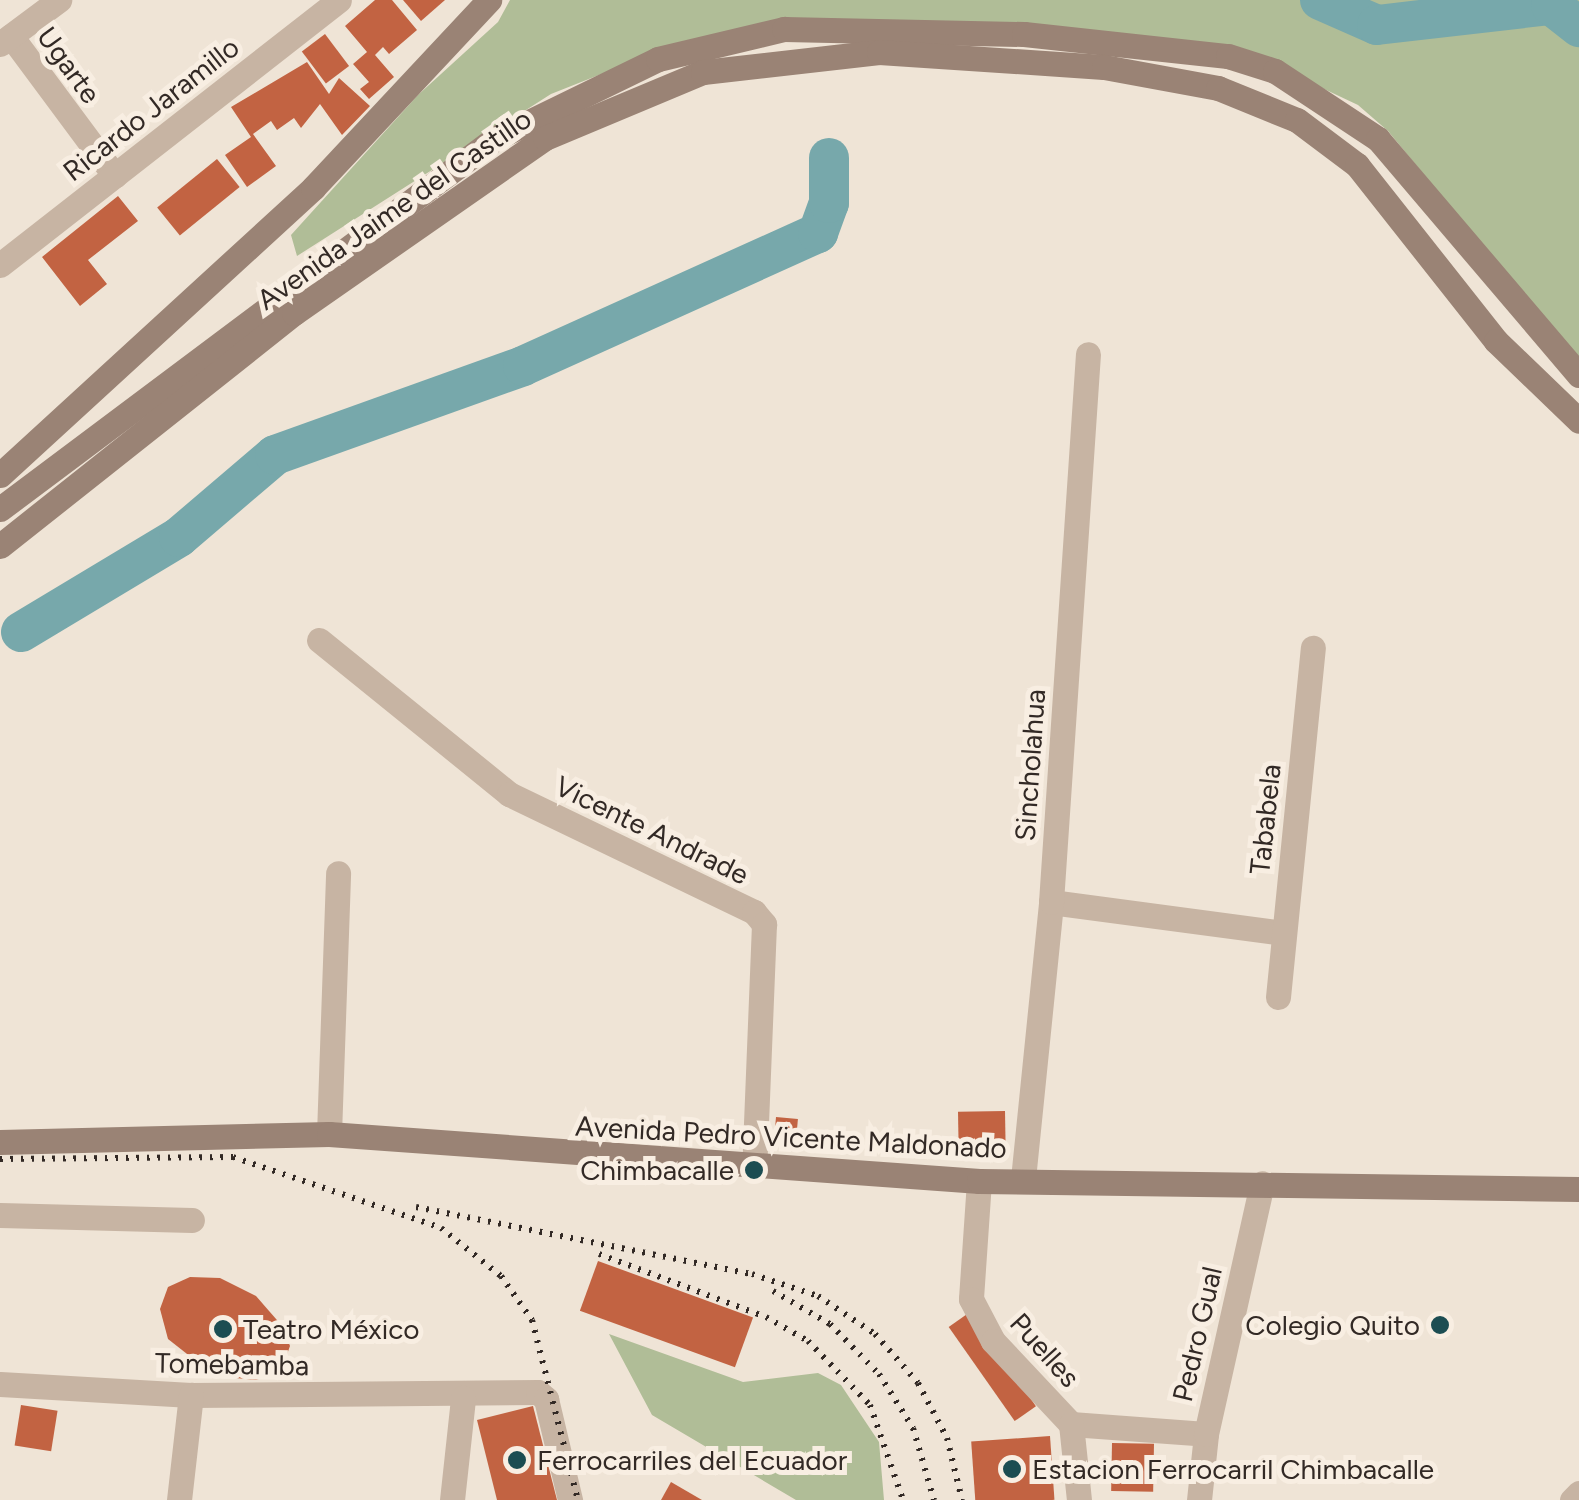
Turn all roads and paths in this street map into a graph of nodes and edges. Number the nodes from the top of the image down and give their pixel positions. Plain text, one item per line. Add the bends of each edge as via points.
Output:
1 (59, 0) edge
2 (339, 0) edge
3 (489, 0) edge
4 (6, 40) edge
5 (115, 176) junction
6 (0, 266) edge
7 (1088, 354) dead end
8 (1579, 375) edge
9 (1579, 421) edge
10 (0, 475) edge
11 (0, 509) edge
12 (0, 546) edge
13 (319, 640) dead end
14 (1313, 648) dead end
15 (338, 873) dead end
16 (1051, 902) junction
17 (1284, 933) junction
18 (1278, 997) dead end
19 (329, 1134) junction
20 (0, 1142) edge
21 (754, 1170) junction
22 (1023, 1179) junction
23 (979, 1180) junction
24 (1262, 1183) junction
25 (1579, 1188) edge
26 (0, 1215) edge
27 (192, 1220) dead end
28 (0, 1384) edge
29 (191, 1395) junction
30 (463, 1398) junction
31 (1071, 1424) junction
32 (1206, 1434) junction
33 (1579, 1493) edge
34 (179, 1500) edge
35 (452, 1500) edge
36 (570, 1500) edge
37 (1079, 1500) edge
38 (1199, 1500) edge
39 (1572, 1500) edge

1 - 4 street
2 - 5 street, Ricardo Jaramillo
3 - 10 main road via 313,188
4 - 5 street, Ugarte
5 - 6 street, Ricardo Jaramillo
7 - 16 street, Sincholahua
8 - 11 main road, Avenida Jaime del Castillo via 1378,139 1275,71 1228,56 1024,34 784,29 658,59 494,139
9 - 12 main road, Avenida Jaime del Castillo via 1496,341 1358,165 1297,120 1218,88 1104,67 879,52 703,72 545,138 294,313
13 - 21 street, Vicente Andrade via 509,794 754,912 764,924
14 - 17 street, Tababela
15 - 19 street
16 - 17 street
16 - 22 street, Sincholahua
17 - 18 street, Tababela
19 - 20 main road, Avenida Pedro Vicente Maldonado
19 - 21 main road, Avenida Pedro Vicente Maldonado
21 - 23 main road, Avenida Pedro Vicente Maldonado
22 - 23 main road, Avenida Pedro Vicente Maldonado
22 - 24 main road, Avenida Pedro Vicente Maldonado
23 - 31 street, Puelles via 976,1314
24 - 25 main road, Avenida Pedro Vicente Maldonado
24 - 32 street, Pedro Gual
26 - 27 street
28 - 29 street, Tomebamba
29 - 30 street, Tomebamba
29 - 34 street
30 - 35 street
30 - 36 street, Tomebamba via 542,1394
31 - 32 street, Puelles
31 - 37 street
32 - 38 street, Pedro Gual
33 - 39 street

